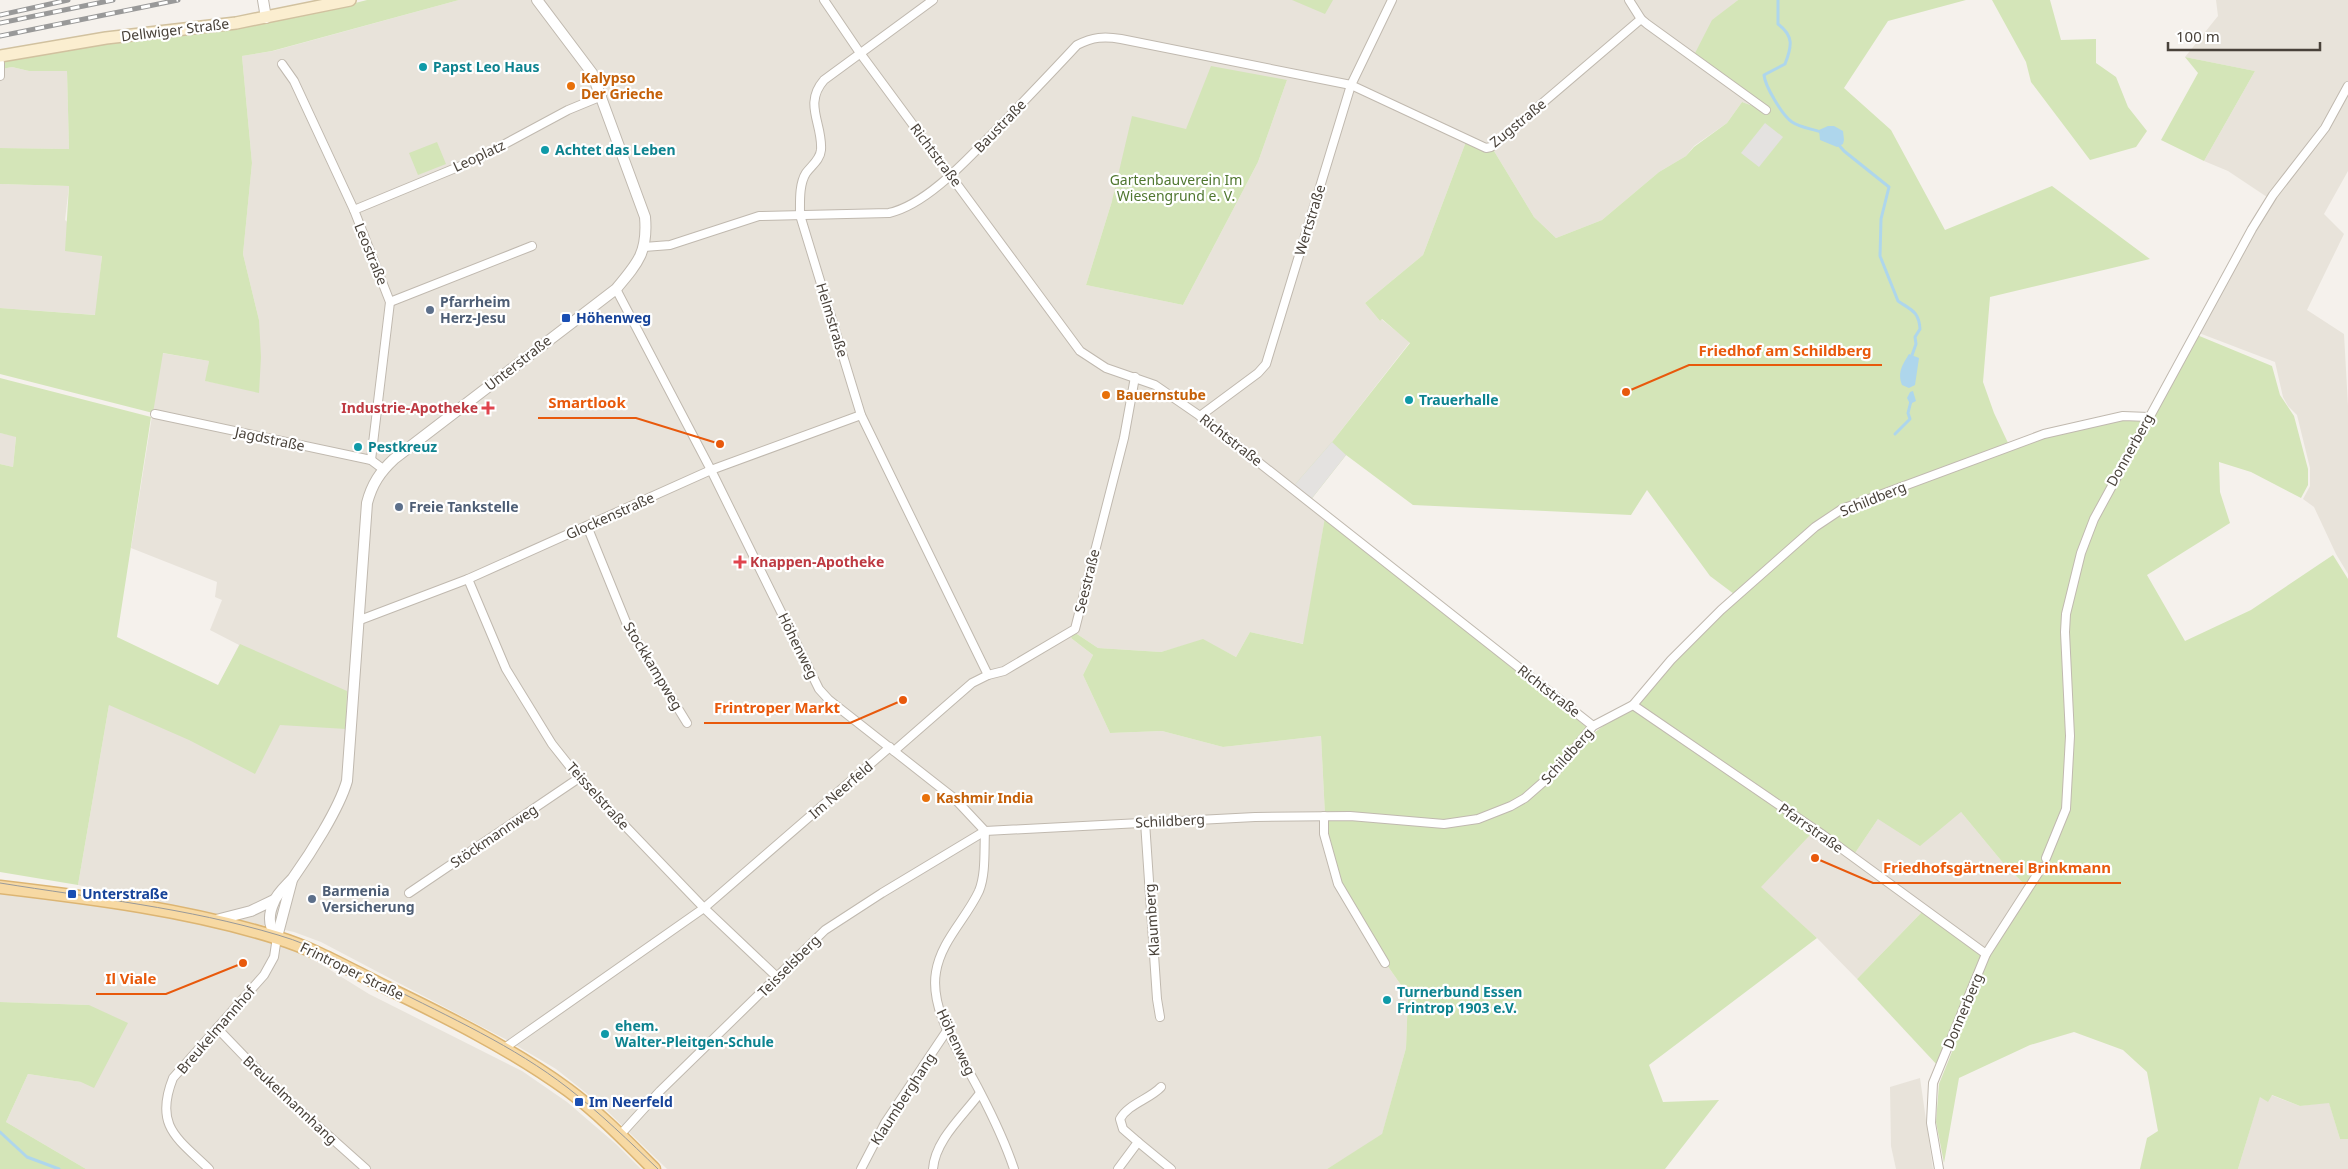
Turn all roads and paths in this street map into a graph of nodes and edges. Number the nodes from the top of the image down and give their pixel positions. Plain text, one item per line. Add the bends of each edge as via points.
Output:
1 (263, 0) edge
2 (350, 0) edge
3 (537, 0) edge
4 (824, 0) edge
5 (933, 0) edge
6 (1392, 0) edge
7 (1629, 0) edge
8 (266, 18) junction
9 (1641, 19) junction
10 (860, 53) junction
11 (0, 56) edge
12 (0, 63) edge
13 (282, 64) dead end
14 (0, 76) edge
15 (1351, 85) junction
16 (2348, 86) edge
17 (602, 96) junction
18 (1766, 110) dead end
19 (951, 174) junction
20 (354, 210) junction
21 (800, 215) junction
22 (532, 246) dead end
23 (644, 247) junction
24 (616, 289) junction
25 (390, 302) junction
26 (1135, 377) junction
27 (155, 414) dead end
28 (861, 415) junction
29 (1200, 416) junction
30 (2149, 417) junction
31 (372, 460) junction
32 (383, 469) junction
33 (711, 470) junction
34 (587, 526) junction
35 (468, 579) junction
36 (360, 620) junction
37 (988, 674) junction
38 (1633, 705) junction
39 (687, 723) dead end
40 (1593, 726) junction
41 (892, 749) junction
42 (579, 778) junction
43 (1324, 816) junction
44 (1145, 822) junction
45 (986, 831) junction
46 (2046, 858) dead end
47 (2042, 867) dead end
48 (293, 877) junction
49 (0, 887) edge
50 (409, 893) dead end
51 (274, 900) junction
52 (704, 908) junction
53 (209, 921) junction
54 (277, 937) junction
55 (1986, 954) junction
56 (1384, 963) dead end
57 (778, 978) junction
58 (1160, 1017) dead end
59 (217, 1028) junction
60 (948, 1030) junction
61 (503, 1049) junction
62 (1161, 1087) dead end
63 (980, 1093) junction
64 (620, 1135) junction
65 (1138, 1142) junction
66 (209, 1169) edge
67 (366, 1169) edge
68 (654, 1169) edge
69 (861, 1169) edge
70 (933, 1169) edge
71 (1014, 1169) edge
72 (1118, 1169) edge
73 (1171, 1169) edge
74 (1939, 1169) edge

1 - 8 street
2 - 8 main road, Dellwiger Straße
3 - 17 street, Unterstraße via 584,62
4 - 10 street, Richtstraße
5 - 10 street, Helmstraße
6 - 15 street, Wertstraße
7 - 9 street
8 - 11 main road, Dellwiger Straße via 106,38
9 - 15 street, Zugstraße via 1488,148
9 - 18 street
10 - 19 street, Richtstraße
10 - 21 street, Helmstraße via 816,89 814,108 821,150 819,158 805,174 800,190
12 - 14 street
13 - 20 street, Leostraße via 294,81
15 - 19 street, Baustraße via 1122,39 1104,36 1089,39 1077,45
15 - 29 street, Wertstraße via 1266,364
16 - 30 street, Donnerberg via 2325,128 2273,195 2252,229
17 - 20 street, Leoplatz via 568,110 475,160
17 - 23 street, Unterstraße via 646,217
19 - 21 street, Baustraße via 898,211
19 - 26 street, Richtstraße via 1080,351 1106,368
20 - 25 street, Leostraße
21 - 23 street, Baustraße via 748,218 670,245
21 - 28 street, Helmstraße
22 - 25 street
23 - 24 street, Unterstraße via 636,265
24 - 32 street, Unterstraße
24 - 33 street, Höhenweg
25 - 31 street, Leostraße
26 - 29 street, Richtstraße via 1174,396
26 - 37 street, Seestraße via 1124,438 1075,629 1004,671
27 - 31 street, Jagdstraße
28 - 33 street, Glockenstraße
28 - 37 street, Helmstraße
29 - 40 street, Richtstraße
30 - 38 street, Schildberg via 2123,416 2044,434 1842,510 1816,527 1721,610 1671,660
30 - 46 street, Donnerberg via 2094,518 2080,553 2070,593 2065,632 2070,736 2066,809
31 - 32 street, Jagdstraße
32 - 36 street, Unterstraße via 373,484 367,503
33 - 34 street, Glockenstraße
33 - 41 street, Höhenweg via 819,689
34 - 35 street, Glockenstraße
34 - 39 street, Stockkampweg via 628,627
35 - 36 street, Glockenstraße
35 - 42 street, Teisselstraße via 506,669 552,744
36 - 48 street, Unterstraße via 347,781 340,801
37 - 41 street, Seestraße via 972,683
38 - 40 street, Schildberg
38 - 55 street, Pfarrstraße
40 - 43 street, Schildberg via 1542,785 1495,814 1444,824
41 - 45 street, Höhenweg via 955,799
41 - 52 street, Im Neerfeld
42 - 50 street, Stöckmannweg
42 - 52 street, Teisselstraße
43 - 44 street, Schildberg
43 - 56 street via 1324,834 1338,884
44 - 45 street, Schildberg
44 - 58 street, Klaumberg
45 - 57 street, Teisselsberg via 825,930
45 - 60 street, Höhenweg via 980,887 943,950 936,973 937,1001
47 - 55 street, Donnerberg
48 - 51 street, Unterstraße
48 - 54 street, Unterstraße
49 - 53 main road, Frintroper Straße via 98,900
51 - 53 street via 235,917
51 - 54 street, Unterstraße via 269,920 270,928
52 - 57 street, Teisselstraße
52 - 61 street, Im Neerfeld
53 - 54 main road, Frintroper Straße
54 - 59 street, Breukelmannhof via 274,957 264,975
54 - 61 main road, Frintroper Straße via 341,964
55 - 74 street, Donnerberg via 1933,1083 1931,1123
57 - 64 street, Teisselsberg
59 - 66 street, Breukelmannhof via 173,1078 166,1095 171,1132
59 - 67 street, Breukelmannhang via 273,1086
60 - 63 street, Höhenweg
60 - 69 street, Klaumberghang via 885,1122
61 - 64 main road, Frintroper Straße via 569,1092
62 - 65 street via 1120,1119 1123,1129
63 - 70 street, Höhenweg via 942,1142
63 - 71 street, Höhenweg
64 - 68 main road, Frintroper Straße
65 - 72 street
65 - 73 street

